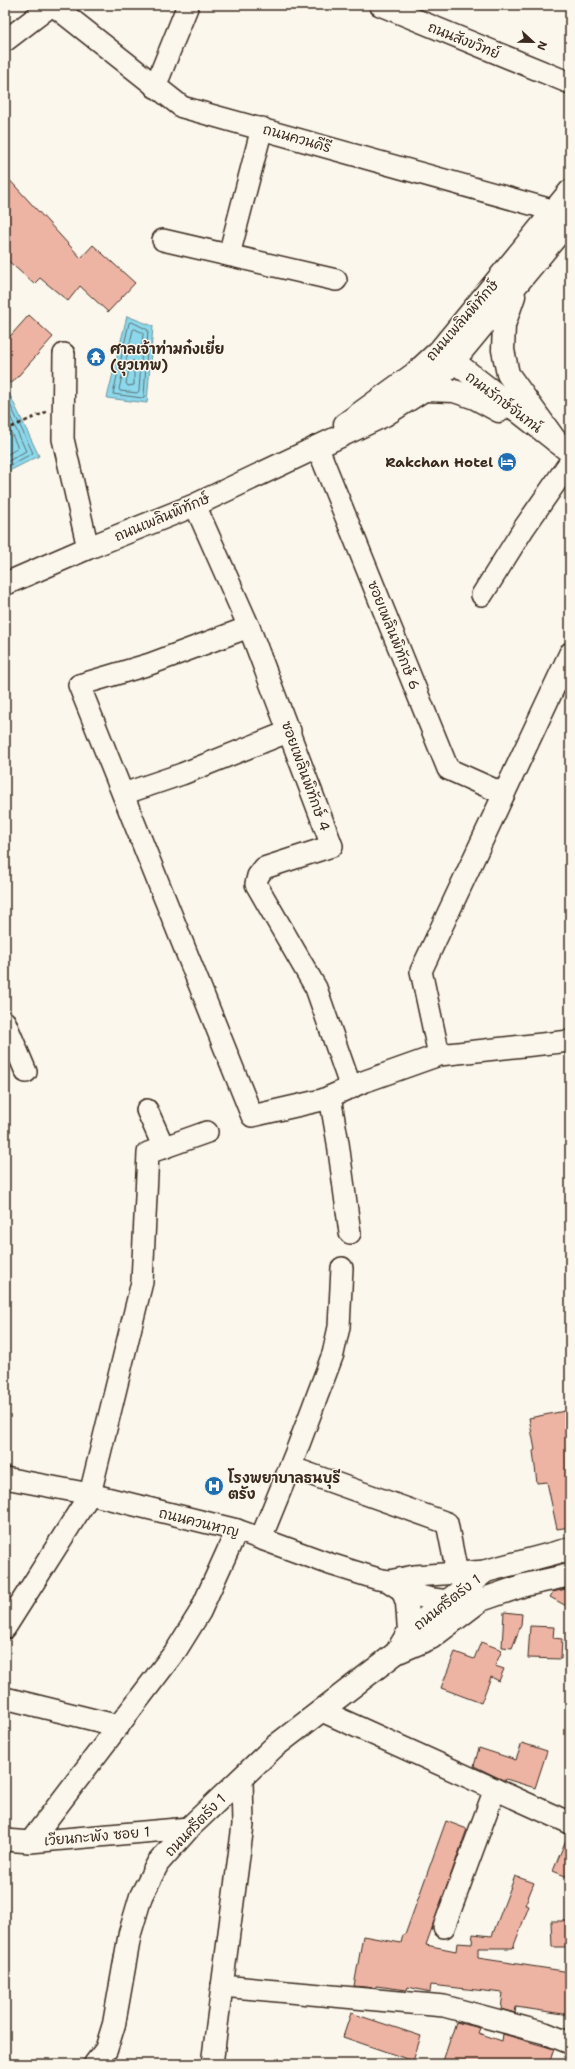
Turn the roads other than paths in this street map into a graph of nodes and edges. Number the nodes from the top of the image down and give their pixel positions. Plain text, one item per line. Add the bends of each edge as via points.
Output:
1 (52, 5) edge
2 (188, 5) edge
3 (380, 5) edge
4 (5, 41) edge
5 (570, 83) edge
6 (155, 87) junction
7 (262, 128) junction
8 (570, 191) edge
9 (565, 215) edge
10 (163, 240) dead end
11 (229, 255) junction
12 (336, 280) dead end
13 (520, 280) junction
14 (64, 354) dead end
15 (446, 356) junction
16 (424, 390) junction
17 (318, 446) junction
18 (563, 446) edge
19 (570, 462) edge
20 (195, 505) junction
21 (88, 548) junction
22 (5, 584) edge
23 (482, 595) dead end
24 (249, 627) junction
25 (570, 653) edge
26 (290, 731) junction
27 (123, 794) junction
28 (504, 794) junction
29 (5, 1022) edge
30 (570, 1041) edge
31 (439, 1055) junction
32 (26, 1072) dead end
33 (351, 1088) junction
34 (330, 1097) junction
35 (147, 1110) dead end
36 (207, 1132) dead end
37 (164, 1148) junction
38 (350, 1233) dead end
39 (342, 1268) dead end
40 (290, 1467) junction
41 (5, 1478) edge
42 (90, 1494) junction
43 (237, 1530) junction
44 (261, 1538) junction
45 (570, 1549) edge
46 (486, 1571) junction
47 (457, 1573) junction
48 (570, 1575) edge
49 (396, 1586) junction
50 (481, 1600) junction
51 (448, 1601) junction
52 (5, 1628) edge
53 (409, 1631) junction
54 (396, 1654) junction
55 (5, 1698) edge
56 (322, 1711) junction
57 (119, 1726) junction
58 (242, 1779) junction
59 (495, 1789) junction
60 (570, 1823) edge
61 (189, 1828) junction
62 (5, 1840) edge
63 (30, 1842) junction
64 (444, 1927) dead end
65 (222, 1986) junction
66 (570, 2043) edge
67 (96, 2064) edge
68 (212, 2064) edge

1 - 4 street
1 - 6 street, ถนนควนคีรี
2 - 6 street
3 - 5 street, ถนนสังขวิทย์
6 - 7 street, ถนนควนคีรี via 182,107
7 - 9 street, ถนนควนคีรี
7 - 11 street
8 - 9 main road, ถนนเพลินพิทักษ์
9 - 13 main road, ถนนเพลินพิทักษ์
9 - 15 main road, ถนนเพลินพิทักษ์
10 - 11 street
11 - 12 street
13 - 15 main road, ถนนเพลินพิทักษ์
13 - 18 main road via 504,325 503,350 508,374
14 - 21 street via 63,439
15 - 16 main road, ถนนเพลินพิทักษ์
15 - 17 main road, ถนนเพลินพิทักษ์ via 372,402
15 - 18 main road, ถนนรักษ์จันทน์
16 - 17 main road, ถนนเพลินพิทักษ์ via 385,415
16 - 18 main road via 454,391 475,398
17 - 20 main road, ถนนเพลินพิทักษ์
17 - 28 street, ซอยเพลินพิทักษ์ 6 via 448,769
19 - 23 street
20 - 21 main road, ถนนเพลินพิทักษ์
20 - 24 street, ซอยเพลินพิทักษ์ 4
21 - 22 main road, ถนนเพลินพิทักษ์
24 - 26 street, ซอยเพลินพิทักษ์ 4
24 - 27 street via 150,664 79,685
25 - 28 street
26 - 27 street via 182,774
26 - 33 street, ซอยเพลินพิทักษ์ 4 via 332,846 264,868 256,884 316,988
27 - 34 street via 252,1116
28 - 31 street via 421,971
29 - 32 street
30 - 31 street
31 - 33 street
33 - 34 street
34 - 38 street
35 - 37 street
36 - 37 street
37 - 42 street via 148,1153 142,1282
39 - 40 street via 339,1327 333,1354
40 - 44 street
40 - 47 street via 447,1523
41 - 42 street, ถนนควนหาญ
42 - 43 street, ถนนควนหาญ
42 - 52 street
43 - 44 street, ถนนควนหาญ
43 - 57 street via 200,1612 177,1649
44 - 49 street, ถนนควนหาญ
45 - 46 main road, ถนนควนหาญ
46 - 47 street, ถนนควนหาญ
46 - 51 main road, ถนนศรีตรัง 1
47 - 49 street, ถนนควนหาญ via 414,1576
48 - 50 main road, ถนนควนหาญ via 525,1584
49 - 51 street, ถนนควนหาญ
49 - 53 main road via 407,1603
50 - 51 street, ถนนควนหาญ
50 - 54 main road, ถนนศรีตรัง 1 via 431,1638
51 - 53 main road, ถนนศรีตรัง 1
53 - 54 main road, ถนนศรีตรัง 1
54 - 56 main road, ถนนศรีตรัง 1
55 - 57 street
56 - 58 main road, ถนนศรีตรัง 1 via 274,1748
56 - 59 street
57 - 63 street
58 - 61 main road, ถนนศรีตรัง 1
58 - 65 street via 243,1825
59 - 60 street
59 - 64 street
61 - 63 street, เวียนกะพัง ซอย 1
61 - 67 main road, ถนนศรีตรัง 1 via 158,1864 141,1896 130,1934 114,2024 106,2050
62 - 63 street, เวียนกะพัง ซอย 1
65 - 66 street via 444,2006 545,2033
65 - 68 street

